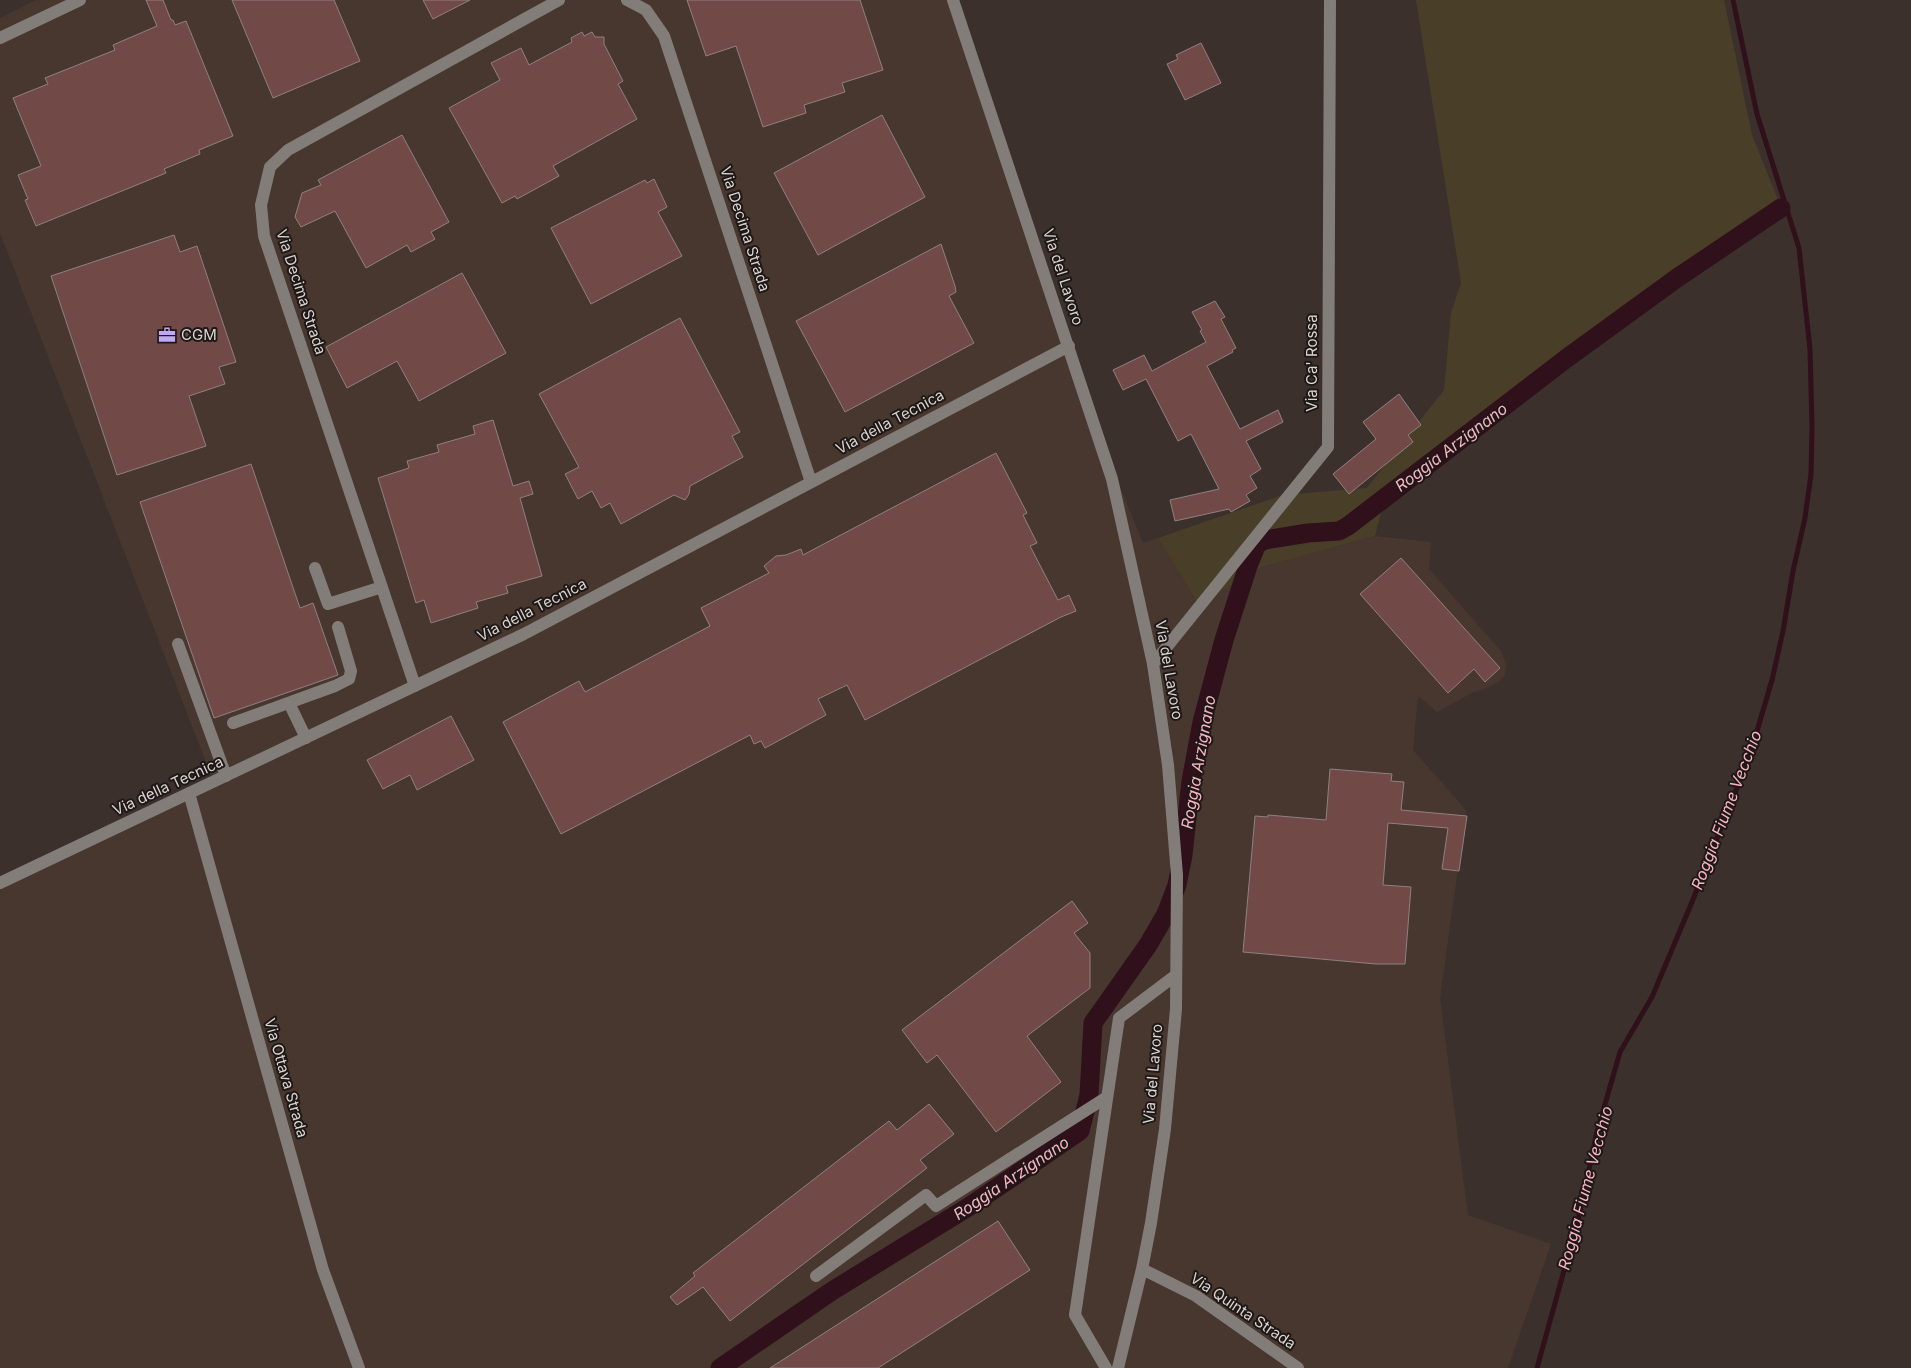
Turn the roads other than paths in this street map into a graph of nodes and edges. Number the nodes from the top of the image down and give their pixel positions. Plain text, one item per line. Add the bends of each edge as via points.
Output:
1 (80, 0) edge
2 (559, 0) edge
3 (627, 0) edge
4 (953, 0) edge
5 (1330, 0) edge
6 (0, 38) edge
7 (1069, 346) junction
8 (811, 482) junction
9 (315, 568) dead end
10 (382, 587) junction
11 (338, 627) dead end
12 (178, 644) dead end
13 (1153, 664) junction
14 (415, 686) junction
15 (289, 703) junction
16 (233, 723) dead end
17 (306, 738) junction
18 (226, 776) junction
19 (189, 793) junction
20 (0, 883) edge
21 (1176, 975) junction
22 (1107, 1097) junction
23 (1142, 1269) junction
24 (816, 1276) dead end
25 (359, 1368) edge
26 (1106, 1368) edge
27 (1118, 1368) edge
28 (1298, 1368) edge

1 - 6 street
2 - 10 street, Via Decima Strada via 288,150 270,167 261,205 264,236
3 - 8 street, Via Decima Strada via 646,10 664,36
4 - 7 street, Via del Lavoro
5 - 13 street, Via Ca' Rossa via 1328,447
7 - 8 street, Via della Tecnica
7 - 13 street, Via del Lavoro via 1112,479
8 - 14 street, Via della Tecnica via 524,634
9 - 10 street via 328,604
10 - 14 street, Via Decima Strada
11 - 15 street via 351,671 349,679
12 - 18 street
13 - 21 street, Via del Lavoro via 1168,765 1177,875
14 - 17 street, Via della Tecnica
15 - 16 street
15 - 17 street
17 - 18 street, Via della Tecnica
18 - 19 street, Via della Tecnica
19 - 20 street, Via della Tecnica
19 - 25 street, Via Ottava Strada via 323,1270
21 - 22 street via 1119,1018
21 - 23 street, Via del Lavoro via 1165,1129
22 - 24 street via 936,1206 926,1195
22 - 26 street via 1075,1315
23 - 27 street, Via del Lavoro
23 - 28 street, Via Quinta Strada via 1196,1296

